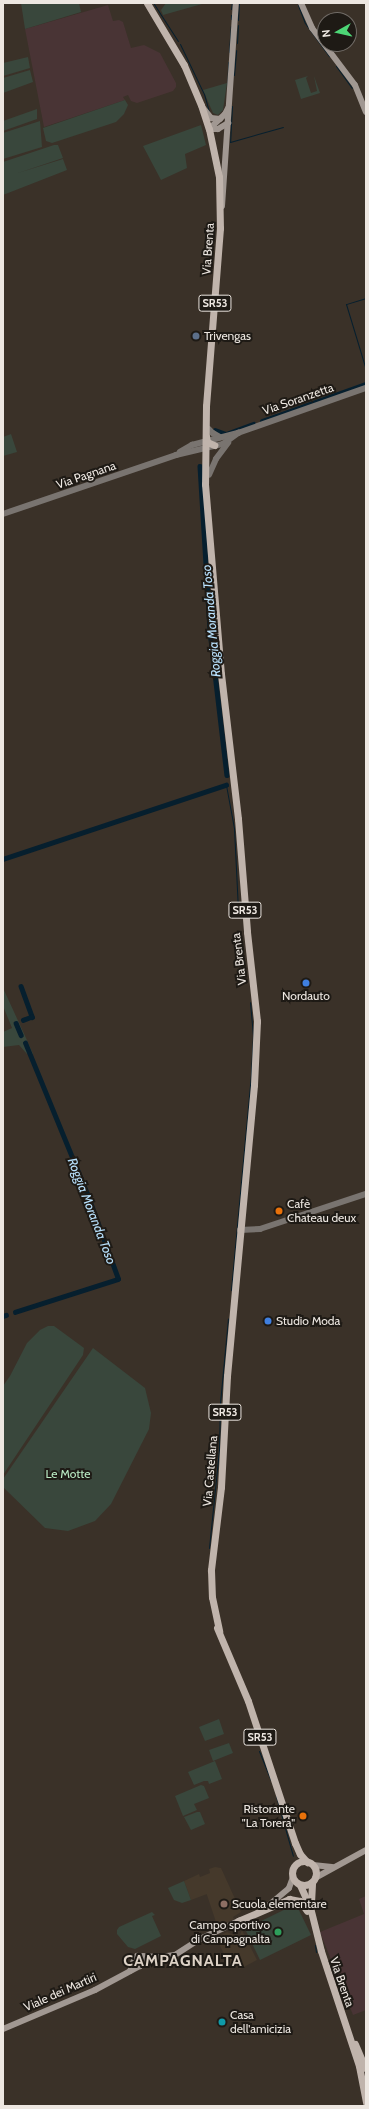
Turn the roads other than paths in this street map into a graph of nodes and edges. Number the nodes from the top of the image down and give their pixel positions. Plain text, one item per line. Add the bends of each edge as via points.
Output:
1 (147, 3) edge
2 (236, 3) edge
3 (301, 3) edge
4 (202, 105) junction
5 (229, 105) junction
6 (366, 112) edge
7 (220, 119) junction
8 (228, 123) junction
9 (209, 129) junction
10 (220, 228) junction
11 (210, 378) junction
12 (366, 388) edge
13 (209, 428) junction
14 (238, 433) junction
15 (220, 437) junction
16 (230, 440) junction
17 (207, 445) junction
18 (194, 452) junction
19 (176, 455) junction
20 (205, 460) junction
21 (209, 475) junction
22 (209, 484) junction
23 (3, 514) edge
24 (210, 528) junction
25 (366, 1194) edge
26 (240, 1230) junction
27 (236, 1292) joint
28 (215, 1533) junction
29 (207, 1569) junction
30 (212, 1598) junction
31 (219, 1631) junction
32 (295, 1842) junction
33 (366, 1850) edge
34 (310, 1863) junction
35 (295, 1865) junction
36 (335, 1866) junction
37 (292, 1877) junction
38 (313, 1880) junction
39 (300, 1885) junction
40 (289, 1888) junction
41 (312, 1913) junction
42 (238, 1921) junction
43 (315, 1929) junction
44 (142, 1956) junction
45 (169, 1956) junction
46 (134, 1961) junction
47 (142, 1965) junction
48 (126, 1975) junction
49 (340, 2010) junction
50 (3, 2029) edge
51 (355, 2056) junction
52 (366, 2070) edge
53 (366, 2102) edge
54 (363, 2106) edge

1 - 4 main road, SR53 via 184,65
2 - 5 main road, Via Brenta
3 - 6 main road via 312,28 355,85
4 - 7 main road via 211,118
4 - 9 main road, SR53
5 - 7 main road, Via Brenta
5 - 8 main road, Via Brenta
7 - 9 main road, Via Brenta
8 - 9 main road via 218,129
8 - 10 main road, Via Brenta
9 - 10 main road, SR53 via 219,178
10 - 11 main road, Via Brenta / SR53
11 - 13 main road, Via Brenta / SR53
11 - 17 main road, Via Brenta / SR53 via 206,406
12 - 14 street, Via Soranzetta
13 - 15 street via 213,434
13 - 17 main road, Via Brenta / SR53
14 - 15 street, Via Soranzetta
14 - 16 street, Via Soranzetta
15 - 17 street, Via Soranzetta
16 - 17 street, Via Soranzetta via 223,444
16 - 21 street via 216,459
17 - 18 street, Via Pagnana
17 - 19 street, Via Pagnana via 192,445
17 - 20 main road, Via Brenta / SR53
17 - 21 main road, Via Brenta / SR53
17 - 22 main road
18 - 19 street, Via Pagnana
18 - 20 street
19 - 23 street, Via Pagnana
20 - 24 main road, Via Brenta / SR53
21 - 22 main road, Via Brenta / SR53
22 - 24 main road, Via Brenta / SR53
24 - 26 main road, Via Brenta / SR53 via 221,674 257,1022 254,1085
25 - 26 street via 260,1229
26 - 27 main road, Via Brenta / SR53
27 - 28 main road, Via Castellana / SR53
28 - 29 main road, Via Castellana / SR53
28 - 30 main road, Via Castellana / SR53
29 - 30 main road
29 - 31 main road, Via Castellana / SR53 via 207,1594
30 - 31 main road, Via Castellana / SR53
31 - 32 main road, Via Castellana / SR53 via 248,1701
32 - 34 main road, SR53 via 301,1855
32 - 35 main road, SR53
33 - 36 main road
34 - 35 main road via 300,1862
34 - 36 main road
34 - 38 main road via 316,1872
35 - 37 main road
36 - 38 main road
37 - 39 main road
37 - 40 main road
38 - 39 main road via 306,1885
38 - 41 main road, Via Brenta
39 - 40 main road, Viale dei Martiri
39 - 41 main road, Via Brenta
40 - 42 main road, Viale dei Martiri via 271,1904
41 - 43 main road, Via Brenta
42 - 43 main road via 293,1899 305,1905
42 - 45 main road, Viale dei Martiri
43 - 49 main road, Via Brenta
44 - 45 main road, Viale dei Martiri
44 - 46 main road via 136,1957
44 - 47 main road
45 - 47 main road, Viale dei Martiri
46 - 47 main road
46 - 48 main road
47 - 48 main road, Viale dei Martiri
48 - 50 main road, Viale dei Martiri
49 - 51 main road, Via Brenta
49 - 52 main road
51 - 53 main road, Via Brenta
51 - 54 main road, Via Brenta

